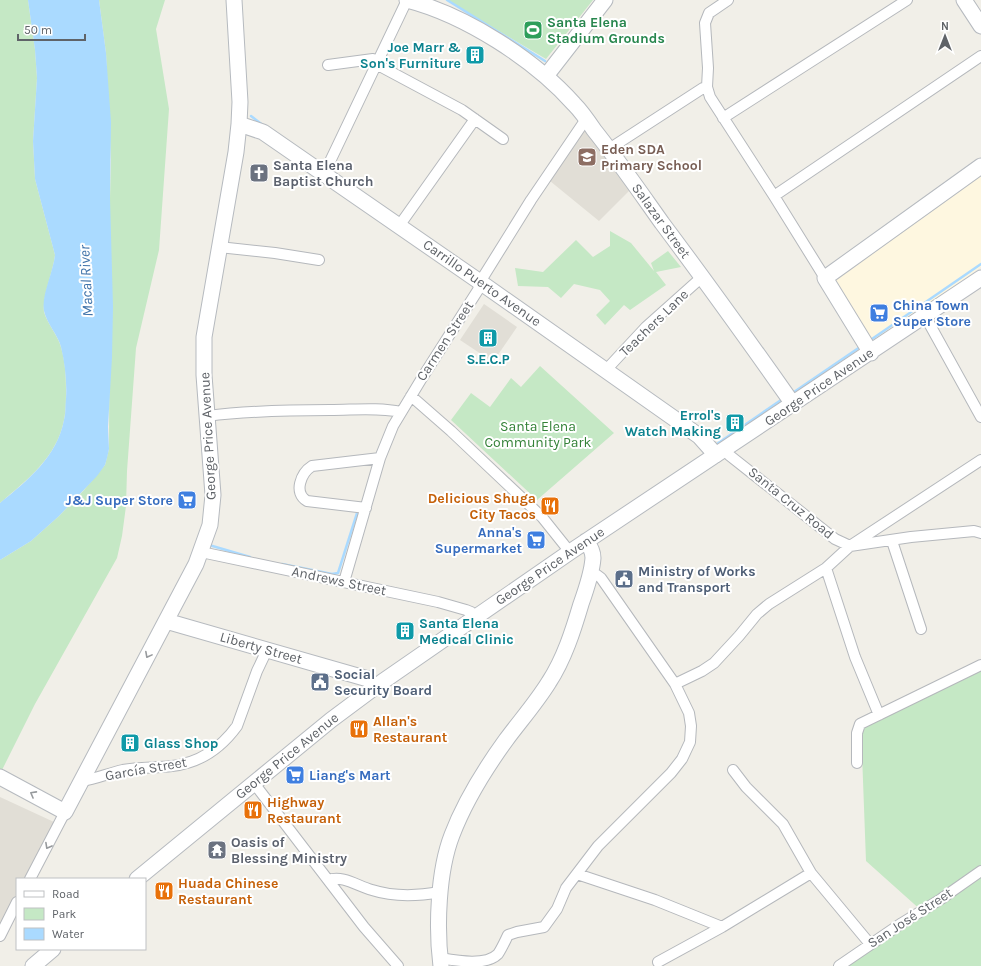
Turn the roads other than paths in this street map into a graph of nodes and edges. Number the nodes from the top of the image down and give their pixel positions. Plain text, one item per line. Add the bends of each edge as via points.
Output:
1 (234, 0) edge
2 (407, 0) edge
3 (605, 0) edge
4 (728, 0) edge
5 (907, 0) edge
6 (964, 0) edge
7 (423, 2) edge
8 (981, 26) edge
9 (981, 56) edge
10 (377, 62) junction
11 (328, 65) dead end
12 (546, 76) junction
13 (707, 87) junction
14 (723, 118) junction
15 (476, 119) junction
16 (586, 119) junction
17 (239, 128) junction
18 (503, 139) dead end
19 (609, 149) junction
20 (981, 166) edge
21 (324, 174) junction
22 (774, 196) junction
23 (399, 226) junction
24 (220, 247) junction
25 (319, 260) dead end
26 (702, 277) junction
27 (825, 278) junction
28 (981, 278) edge
29 (479, 286) junction
30 (925, 316) junction
31 (870, 353) junction
32 (606, 370) junction
33 (411, 396) junction
34 (794, 404) junction
35 (401, 412) junction
36 (207, 416) junction
37 (981, 417) edge
38 (716, 455) junction
39 (380, 458) junction
40 (981, 460) edge
41 (366, 508) junction
42 (981, 533) edge
43 (586, 541) junction
44 (892, 541) junction
45 (850, 546) junction
46 (201, 552) junction
47 (570, 552) junction
48 (826, 568) junction
49 (590, 573) junction
50 (344, 582) junction
51 (474, 617) junction
52 (166, 621) junction
53 (921, 629) dead end
54 (268, 650) junction
55 (981, 665) edge
56 (675, 684) junction
57 (375, 688) junction
58 (879, 715) junction
59 (857, 762) dead end
60 (733, 770) dead end
61 (0, 777) edge
62 (82, 781) junction
63 (253, 782) junction
64 (65, 812) junction
65 (981, 871) edge
66 (811, 873) junction
67 (577, 874) junction
68 (31, 878) edge
69 (138, 878) edge
70 (328, 880) junction
71 (440, 892) junction
72 (16, 904) edge
73 (722, 927) junction
74 (0, 936) edge
75 (870, 944) junction
76 (52, 950) edge
77 (440, 962) edge
78 (658, 962) dead end
79 (33, 966) edge
80 (398, 966) edge
81 (839, 966) edge

1 - 17 main road, George Price Avenue via 240,102
2 - 7 main road, Salazar Street
2 - 10 street
3 - 12 main road
4 - 13 street via 709,13 705,23
5 - 14 street
6 - 8 main road
7 - 12 main road, Salazar Street via 494,40
9 - 22 street
10 - 11 street via 373,59
10 - 15 street
10 - 21 street
12 - 16 main road, Salazar Street via 575,104
13 - 14 street
13 - 19 street
14 - 22 street
15 - 18 street
15 - 23 street
16 - 19 main road, Salazar Street
16 - 29 street, Carmen Street via 531,200
17 - 21 main road, Carrillo Puerto Avenue via 263,132
17 - 24 main road, George Price Avenue
17 - 29 main road, Carrillo Puerto Avenue via 261,140
19 - 26 main road, Salazar Street
20 - 27 main road
21 - 23 main road, Carrillo Puerto Avenue
22 - 27 street
23 - 29 main road, Carrillo Puerto Avenue
24 - 25 street
24 - 36 main road, George Price Avenue via 204,337
26 - 32 street, Teachers Lane via 646,327
26 - 34 main road, Salazar Street
27 - 31 main road
28 - 30 main road, George Price Avenue
29 - 32 main road, Carrillo Puerto Avenue
29 - 33 street, Carmen Street
29 - 38 main road, Carrillo Puerto Avenue via 693,442
30 - 31 main road, George Price Avenue
30 - 37 street
31 - 34 main road, George Price Avenue
32 - 38 main road, Carrillo Puerto Avenue via 699,436
33 - 35 street, Carmen Street
33 - 47 street via 542,517
34 - 38 main road, George Price Avenue
35 - 36 street via 377,409 316,410
35 - 39 street, Carmen Street
36 - 46 main road, George Price Avenue via 213,495 210,525
38 - 43 main road, George Price Avenue
38 - 45 street, Santa Cruz Road via 729,454 835,539
39 - 41 street, Carmen Street
39 - 41 street via 312,466 305,472 299,487 302,498 307,501
40 - 45 street
41 - 50 street, Carmen Street
42 - 44 street, Santa Cruz Road via 974,531
43 - 47 main road, George Price Avenue
43 - 49 main road via 593,557
44 - 45 street, Santa Cruz Road
44 - 53 street
45 - 48 street
46 - 50 street, Andrews Street
46 - 52 main road, George Price Avenue
47 - 51 main road, George Price Avenue
48 - 56 street via 757,614 714,663
48 - 58 street via 854,657
49 - 56 street via 601,578
49 - 71 main road via 573,630 555,672 479,780 452,834
50 - 51 street, Andrews Street via 452,605 471,612
51 - 57 main road, George Price Avenue
52 - 54 main road, Liberty Street
52 -> 62 main road, George Price Avenue
54 - 57 main road, Liberty Street via 368,679
54 - 62 street, García Street via 257,671 237,726 212,752 179,765 124,770
55 - 58 street
56 - 67 street via 689,713 691,726 690,742 682,758 666,778 598,846
57 - 63 main road, George Price Avenue
58 - 59 street via 860,724 856,733
60 - 66 street via 746,787 783,824
64 -> 61 main road
62 - 64 main road, George Price Avenue
63 - 69 main road, George Price Avenue
63 - 70 street
64 -> 68 street, George Price Avenue
65 - 75 street, San José Street
66 - 73 street
66 - 75 street
67 - 73 street via 655,900
67 - 77 street via 544,927 508,935 490,963
70 - 71 street via 342,878 372,890 398,894
70 - 80 street
71 - 77 main road
72 - 74 street
73 - 78 street
75 - 81 street, San José Street
76 - 79 main road

